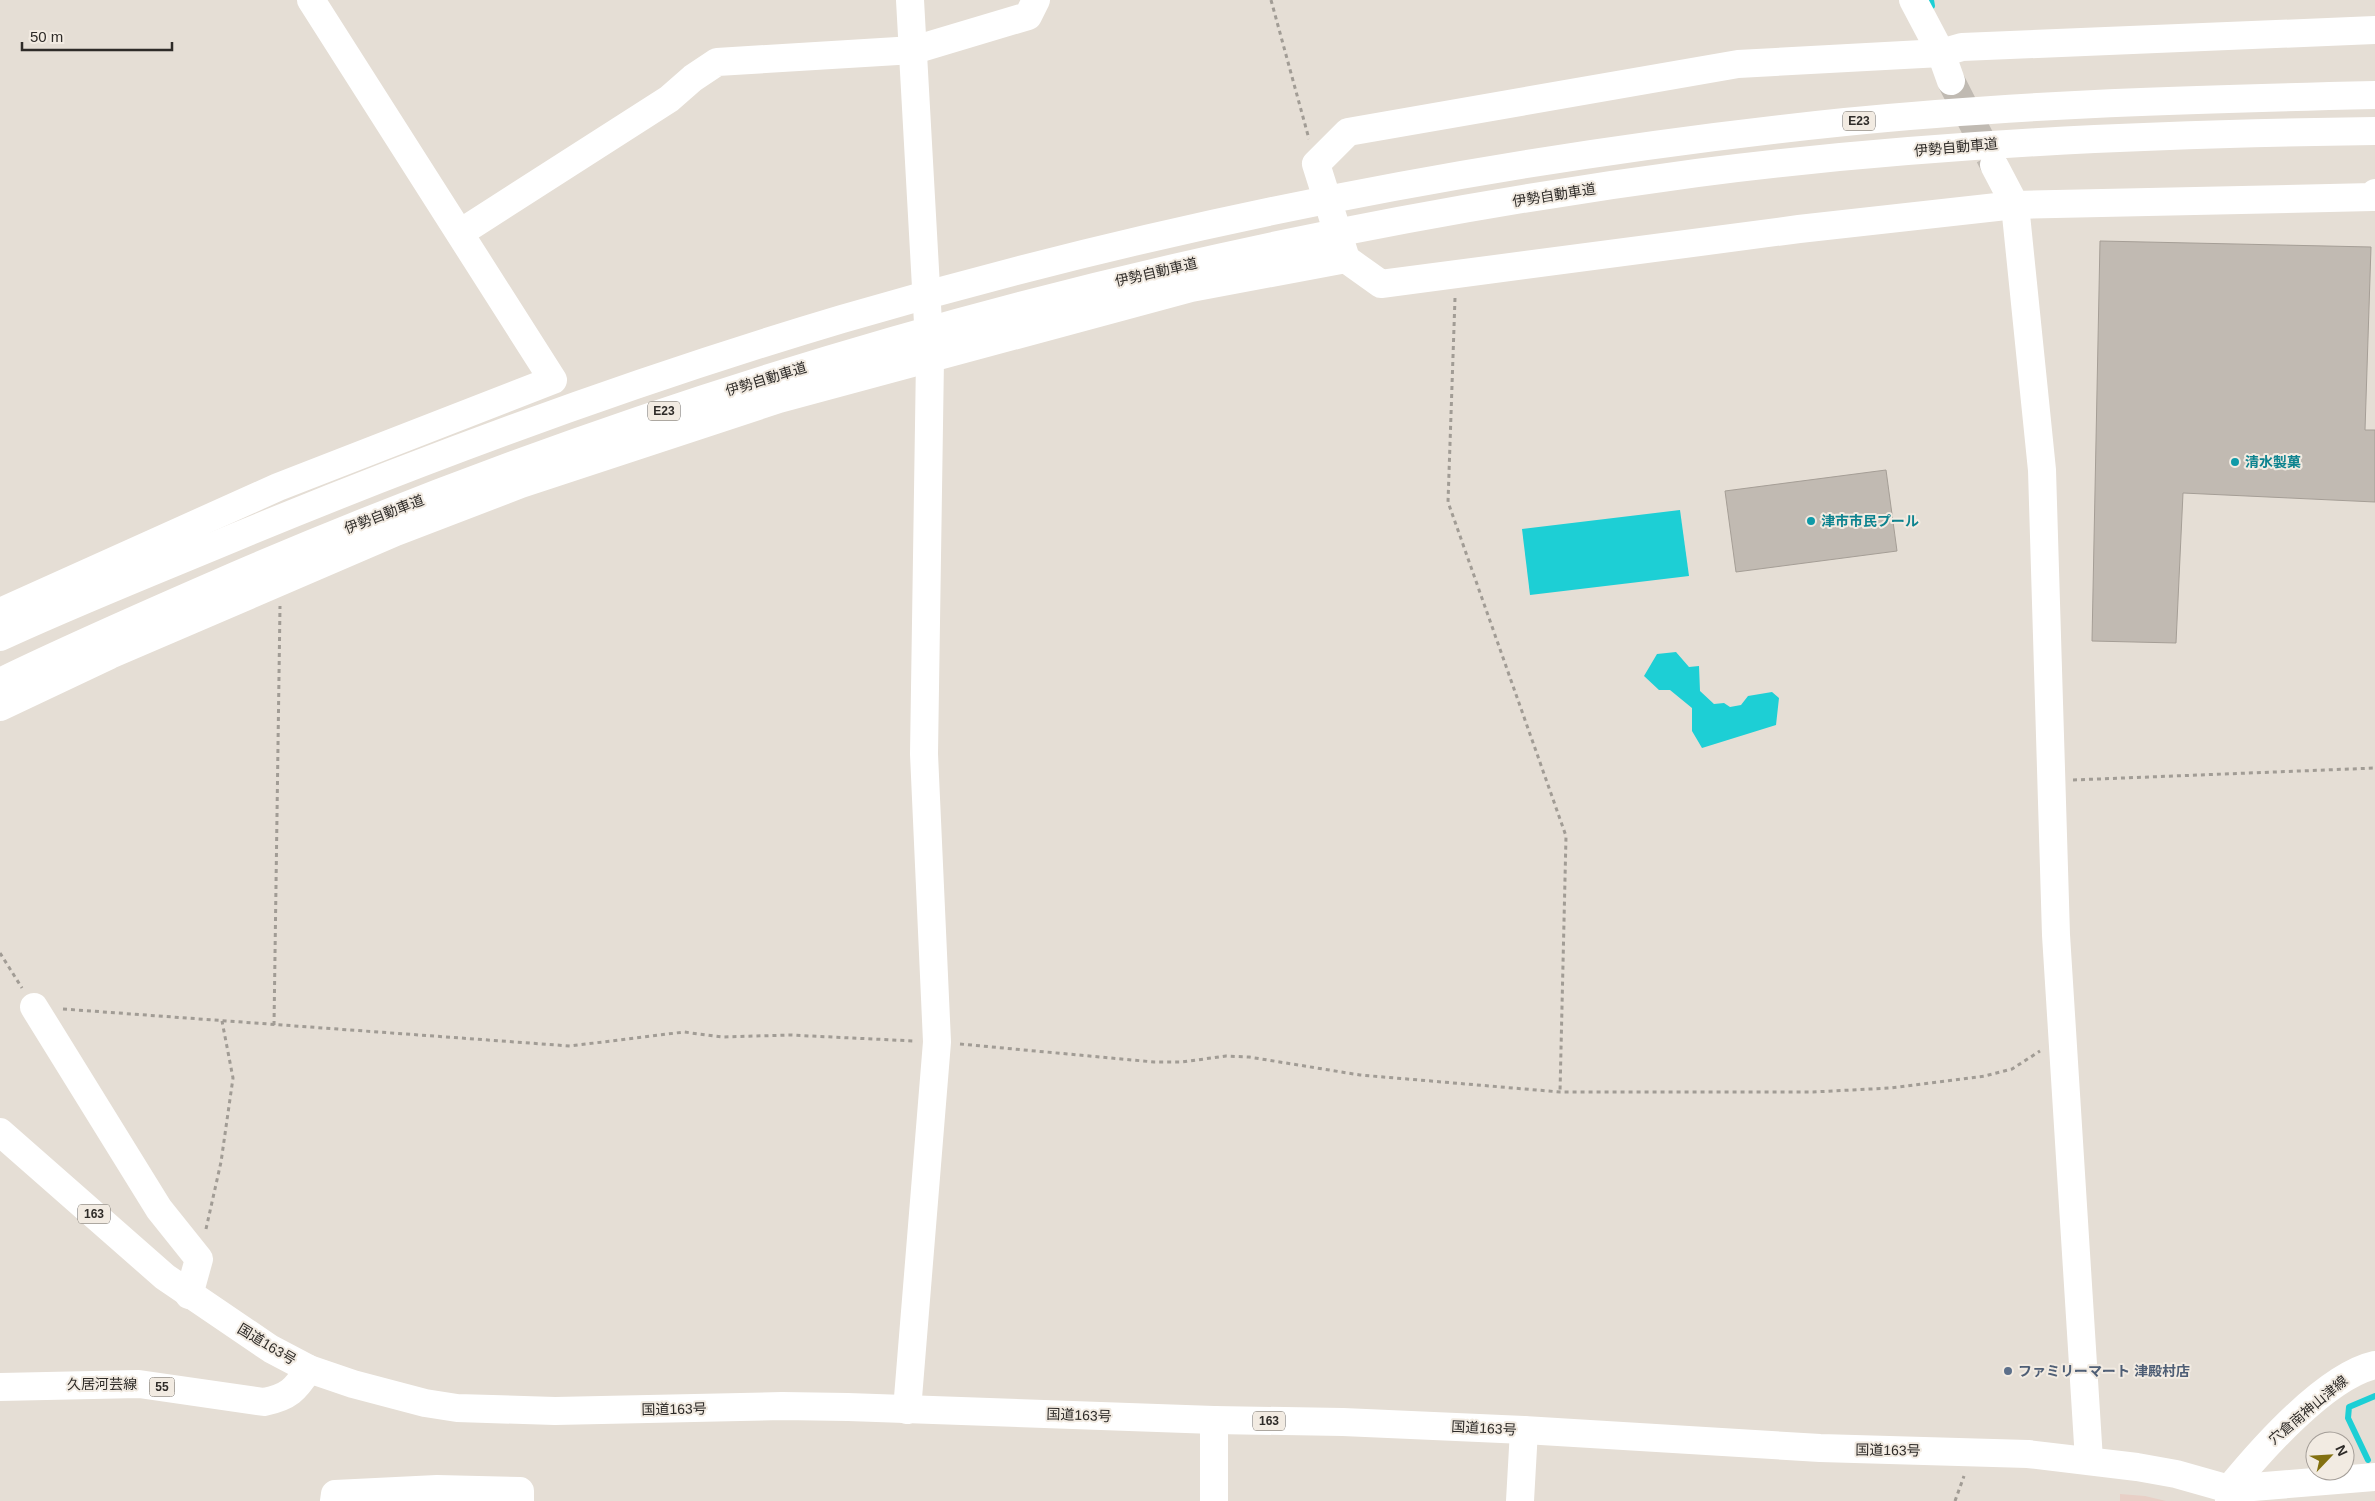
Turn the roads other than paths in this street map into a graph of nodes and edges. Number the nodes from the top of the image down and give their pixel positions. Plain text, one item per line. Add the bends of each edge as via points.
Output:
1 (311, 0) edge
2 (910, 0) edge
3 (1036, 0) edge
4 (1913, 0) edge
5 (2375, 30) edge
6 (914, 50) junction
7 (1940, 53) junction
8 (1951, 81) tunnel mouth
9 (2375, 95) edge
10 (2375, 131) edge
11 (1994, 165) tunnel mouth
12 (2375, 193) edge
13 (2015, 205) junction
14 (460, 233) junction
15 (1346, 259) junction
16 (930, 359) junction
17 (0, 612) edge
18 (0, 637) edge
19 (0, 682) edge
20 (0, 708) edge
21 (34, 1007) road end
22 (0, 1132) edge
23 (189, 1294) junction
24 (2375, 1365) edge
25 (309, 1369) junction
26 (0, 1387) edge
27 (907, 1410) junction
28 (1214, 1420) junction
29 (1524, 1430) junction
30 (2089, 1460) junction
31 (2375, 1477) edge
32 (2229, 1495) edge
33 (334, 1501) edge
34 (520, 1501) edge
35 (1214, 1501) edge
36 (1520, 1501) edge

1 - 14 main road
2 - 6 main road
3 - 6 main road via 1028,16
4 - 7 main road
5 - 7 main road via 1962,47
6 - 14 main road via 717,62 669,100
6 - 16 main road
7 - 8 main road
7 - 15 main road via 1738,64 1348,132 1316,164
9 - 18 main road, E23 via 2018,109 1849,122 1691,140 1348,196 1076,256 842,319 501,432 321,502
10 - 19 main road, 伊勢自動車道 / E23 via 2033,141 1853,156 1689,175 1357,228 1084,288 851,352 685,404 511,465 334,534 72,646
11 - 13 main road
12 - 13 main road via 2373,197
13 - 15 main road via 1799,229 1381,284
13 - 30 main road via 2042,470 2056,935
14 - 17 main road via 553,380 278,487
15 - 16 main road via 1191,288
16 - 20 main road via 779,399 521,484 396,532 110,655
16 - 27 main road via 924,754 937,1042
21 - 23 main road via 159,1209 199,1259
22 - 23 main road, 国道163号 / 163
23 - 25 main road, 国道163号 / 163 via 271,1349
24 - 32 main road, 穴倉南神山津線 via 2362,1368 2340,1381 2281,1429
25 - 26 main road, 久居河芸線 / 55 via 297,1387 282,1398 264,1402 139,1384
25 - 27 main road, 国道163号 / 163 via 388,1394 457,1408 555,1412 782,1406
27 - 28 main road, 国道163号 / 163
28 - 29 main road, 国道163号 / 163
28 - 35 main road
29 - 30 main road, 国道163号 / 163 via 1820,1448 2028,1454
29 - 36 main road
30 - 32 main road, 国道163号 / 163 via 2176,1474
31 - 32 main road
33 - 34 main road via 335,1494 437,1489 520,1491

